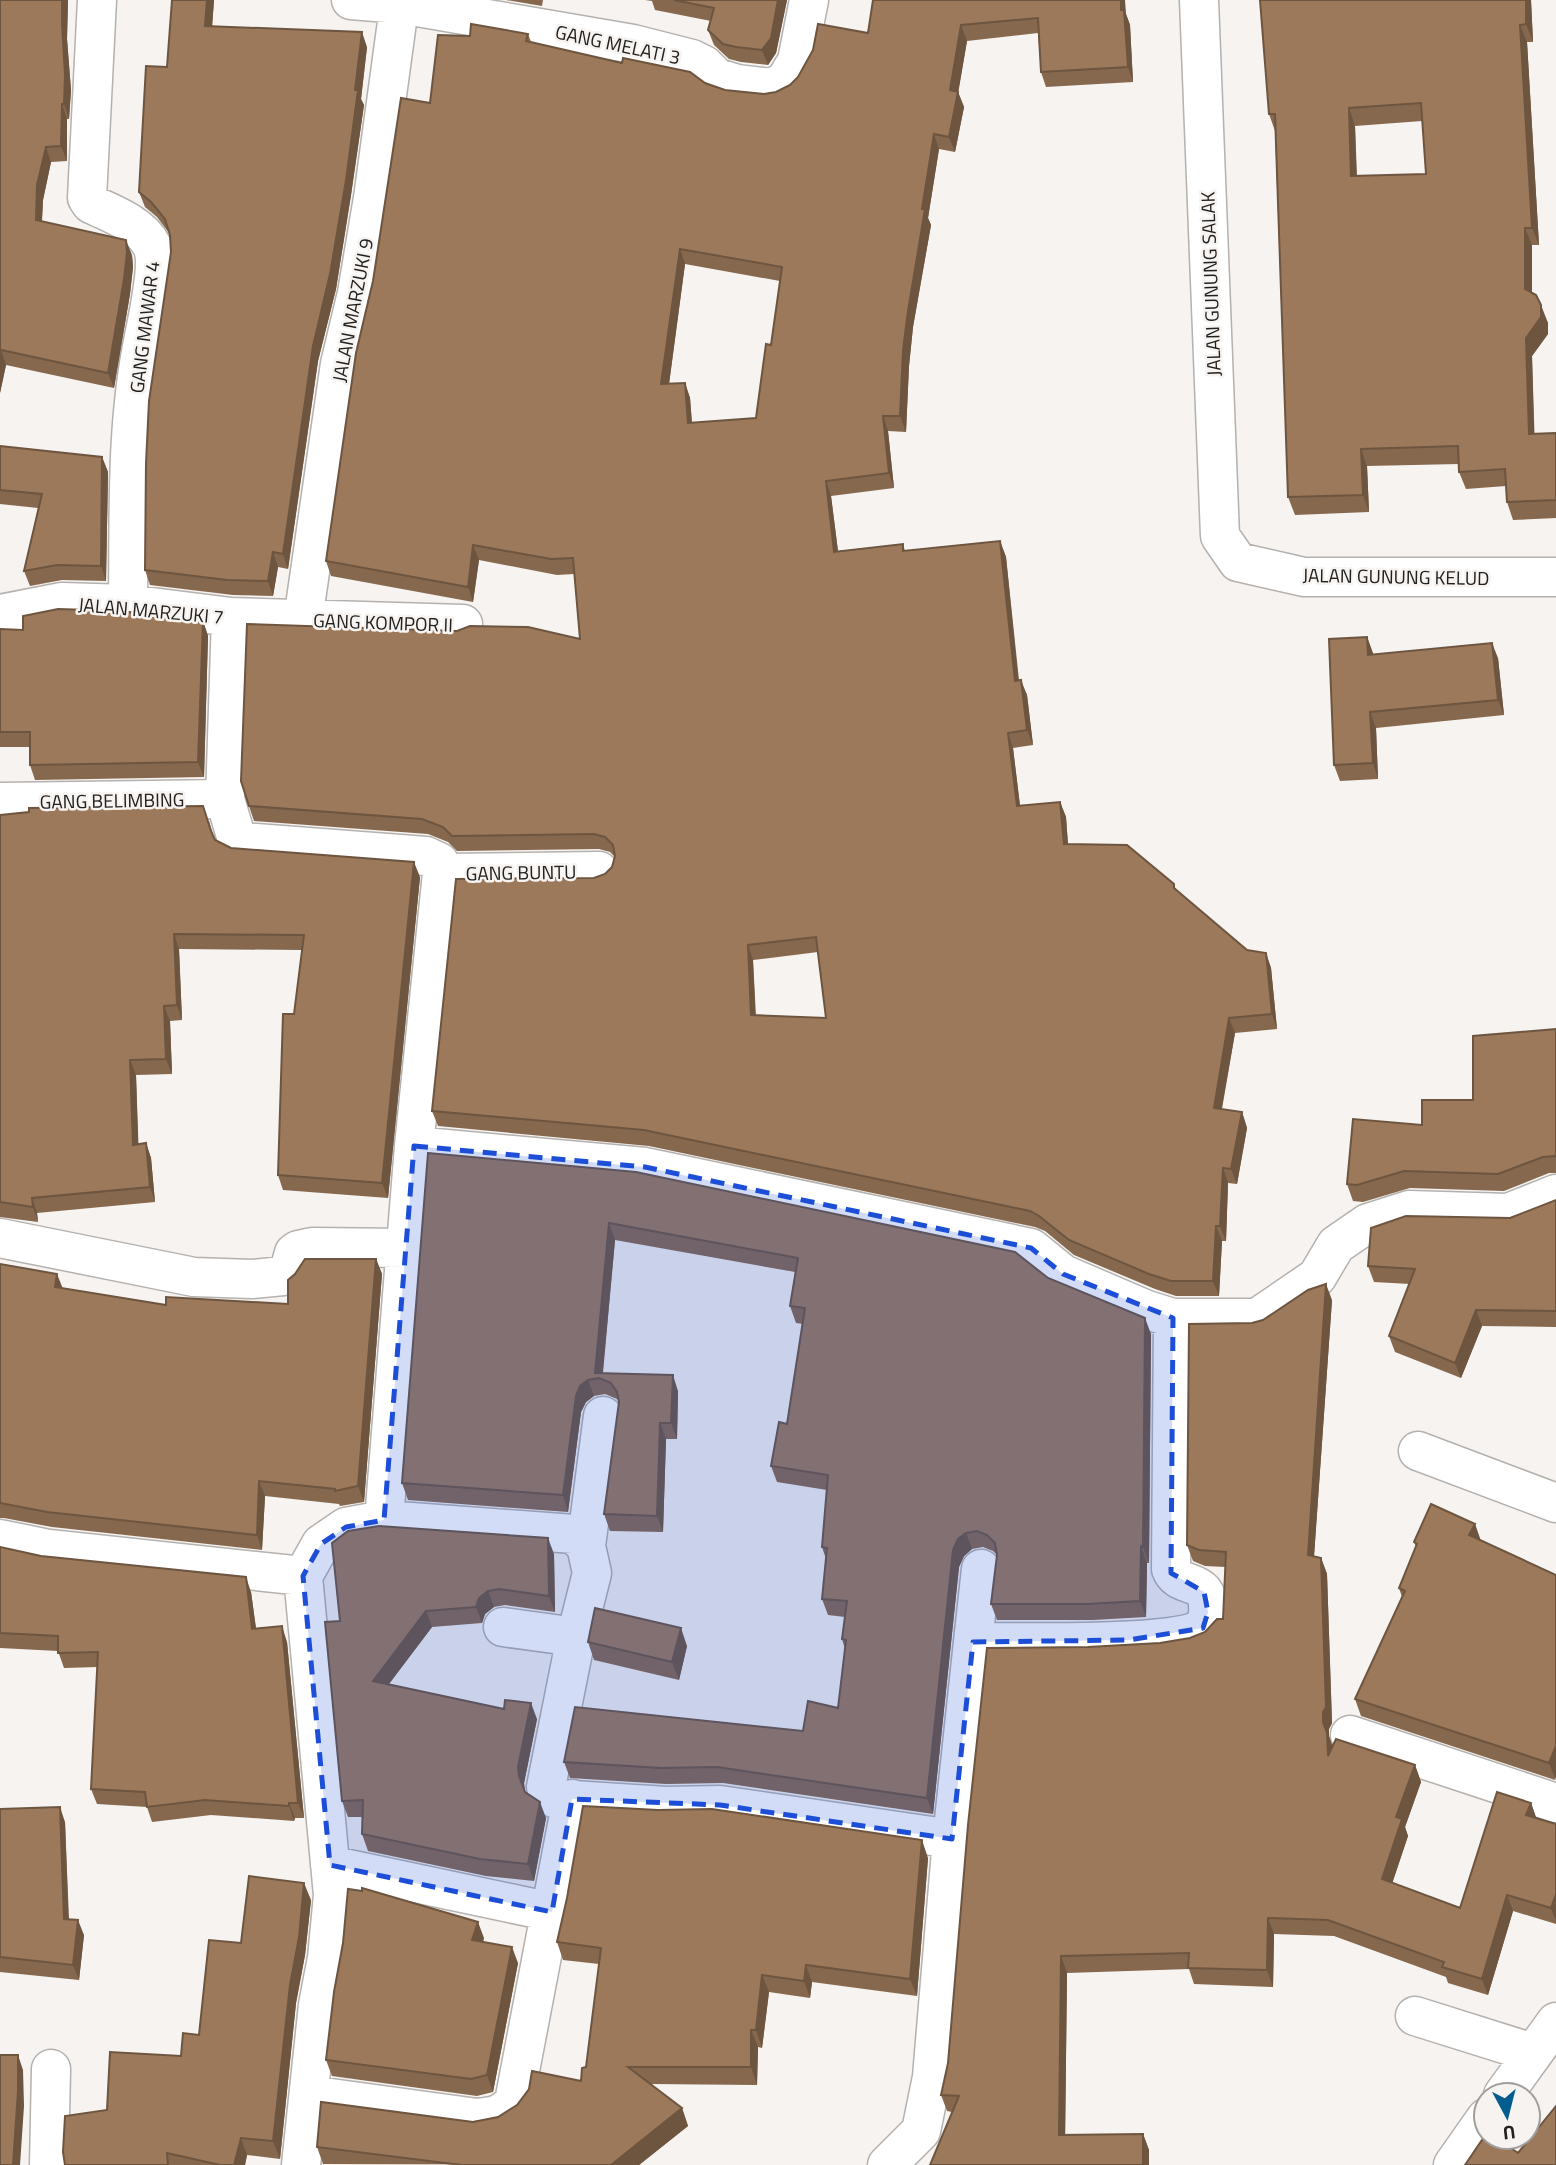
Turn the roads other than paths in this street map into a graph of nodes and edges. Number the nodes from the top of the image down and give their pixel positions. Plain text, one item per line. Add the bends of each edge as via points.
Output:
1 (97, 0) edge
2 (351, 0) edge
3 (809, 0) edge
4 (1199, 0) edge
5 (400, 2) edge
6 (1238, 562) joint
7 (1556, 577) edge
8 (128, 604) junction
9 (0, 614) edge
10 (231, 617) junction
11 (303, 620) junction
12 (463, 624) dead end
13 (225, 799) junction
14 (0, 802) edge
15 (599, 871) dead end
16 (442, 873) junction
17 (414, 1146) junction
18 (1556, 1194) edge
19 (0, 1238) edge
20 (406, 1248) junction
21 (1173, 1318) junction
22 (603, 1416) dead end
23 (1418, 1451) dead end
24 (1556, 1503) edge
25 (384, 1520) junction
26 (0, 1539) edge
27 (586, 1546) junction
28 (981, 1569) dead end
29 (303, 1576) junction
30 (503, 1627) dead end
31 (576, 1637) junction
32 (973, 1642) junction
33 (1350, 1735) dead end
34 (572, 1799) junction
35 (1556, 1803) edge
36 (952, 1839) junction
37 (330, 1865) junction
38 (551, 1912) junction
39 (1415, 2016) dead end
40 (1556, 2022) edge
41 (1533, 2053) junction
42 (51, 2069) dead end
43 (1513, 2081) edge
44 (309, 2095) junction
45 (1472, 2139) edge
46 (49, 2165) edge
47 (301, 2165) edge
48 (887, 2165) edge
49 (1453, 2165) edge

1 - 8 street, GANG MAWAR 4 via 87,198 146,238 155,258 130,452
2 - 5 street
3 - 5 street, GANG MELATI 3 via 797,61 785,81 772,88 717,78 692,59 633,44
4 - 6 street, JALAN GUNUNG SALAK via 1220,536
5 - 11 street, JALAN MARZUKI 9 via 373,198 340,364
6 - 7 street, JALAN GUNUNG KELUD via 1304,577
8 - 9 street, JALAN MARZUKI 7 via 62,602
8 - 10 street, JALAN MARZUKI 7
10 - 11 street, JALAN MARZUKI 7
10 - 13 street
11 - 12 street, GANG KOMPOR II
13 - 14 street, GANG BELIMBING
13 - 16 street via 234,833 243,842 426,856 439,862
15 - 16 street, GANG BUNTU
16 - 17 street
17 - 20 street
17 - 21 street via 645,1167 1031,1248 1063,1274
18 - 21 street via 1508,1213 1409,1210 1368,1223 1336,1245 1317,1277 1257,1318
19 - 20 street via 194,1277 251,1279 283,1276 295,1253 303,1249
20 - 25 street
21 - 32 street via 1171,1569 1178,1579 1200,1586 1204,1592 1208,1612 1203,1628 1171,1637 1129,1640
22 - 27 street
23 - 24 street
25 - 27 street via 574,1534
25 - 29 street via 346,1527 321,1544
26 - 29 street via 49,1549
27 - 31 street via 592,1573
28 - 32 street
29 - 37 street
30 - 31 street
31 - 34 street via 547,1787 548,1795 556,1799
32 - 36 street
33 - 35 street
34 - 36 street via 720,1805
34 - 38 street
36 - 48 street via 932,2077 921,2131
37 - 38 street
37 - 44 street via 333,1895
38 - 44 street via 514,2102 506,2112 477,2118
39 - 41 street
40 - 41 street
41 - 43 street
42 - 46 street
44 - 47 street
45 - 49 street

